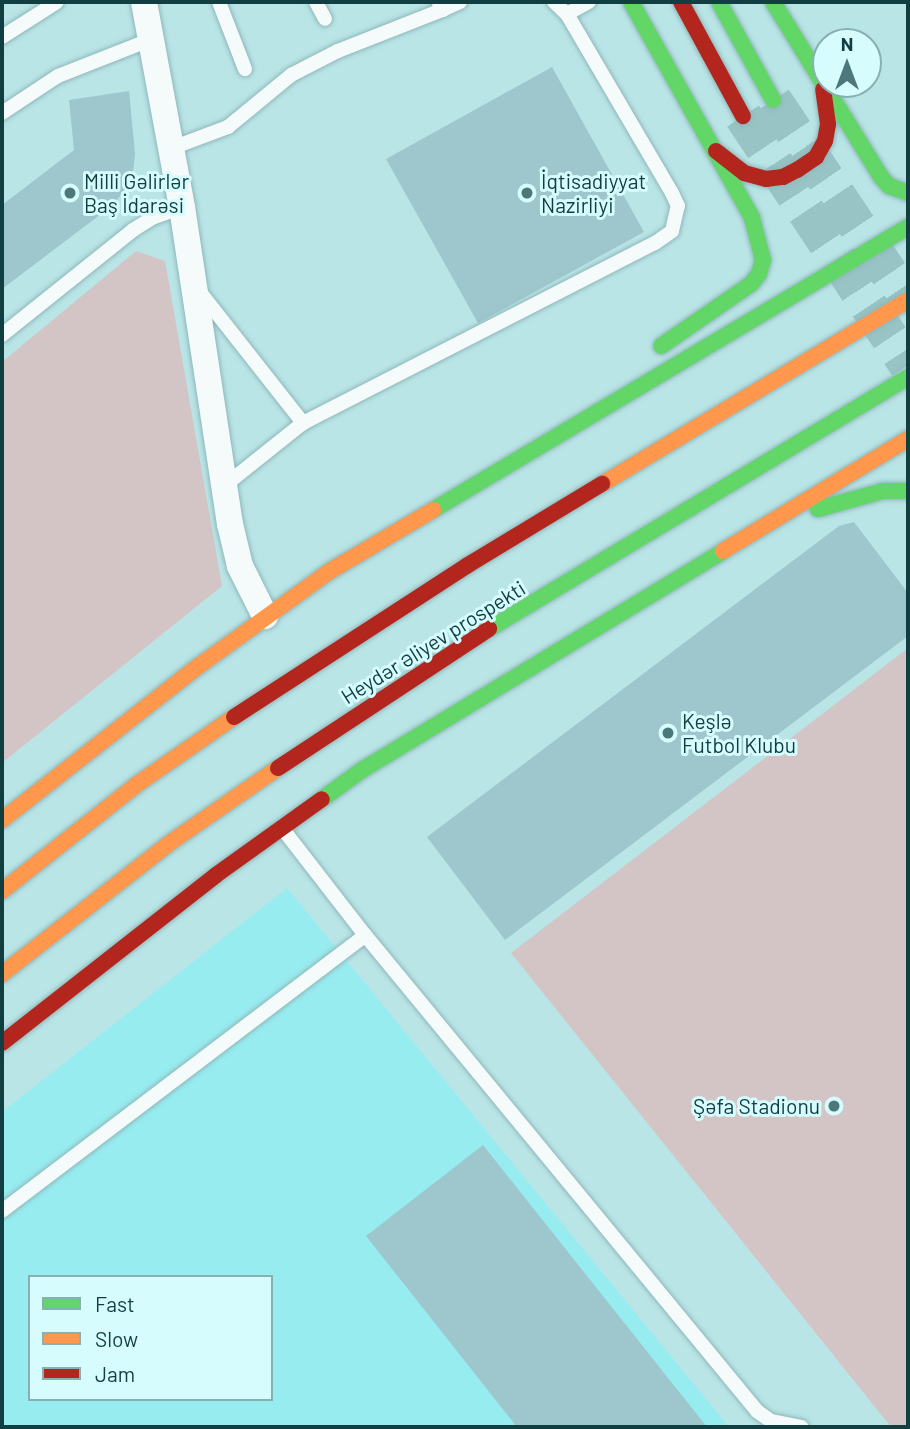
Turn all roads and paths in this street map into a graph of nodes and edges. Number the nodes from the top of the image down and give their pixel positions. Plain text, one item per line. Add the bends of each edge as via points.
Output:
1 (57, 2) edge
2 (144, 2) edge
3 (219, 2) edge
4 (316, 2) edge
5 (460, 2) edge
6 (554, 2) edge
7 (589, 2) edge
8 (631, 2) edge
9 (681, 2) edge
10 (719, 2) edge
11 (773, 2) edge
12 (440, 6) edge
13 (567, 14) junction
14 (325, 19) dead end
15 (2, 37) edge
16 (152, 39) junction
17 (244, 69) dead end
18 (812, 69) edge
19 (824, 98) edge
20 (830, 98) edge
21 (773, 100) tunnel mouth
22 (2, 113) edge
23 (743, 116) tunnel mouth
24 (709, 146) junction
25 (172, 148) junction
26 (908, 193) edge
27 (182, 207) junction
28 (908, 227) edge
29 (194, 285) junction
30 (908, 300) edge
31 (2, 335) edge
32 (649, 355) dead end
33 (908, 377) edge
34 (558, 416) dead end
35 (303, 423) junction
36 (908, 439) edge
37 (225, 486) junction
38 (908, 491) edge
39 (765, 524) junction
40 (330, 571) junction
41 (265, 616) junction
42 (2, 820) edge
43 (282, 828) junction
44 (2, 891) edge
45 (365, 935) junction
46 (2, 974) edge
47 (2, 1043) edge
48 (2, 1211) edge
49 (802, 1427) edge

1 - 15 lane
2 - 16 street
3 - 17 lane
4 - 14 lane
5 - 12 lane
6 - 13 lane
7 - 13 lane
8 - 24 main road
9 - 23 main road
10 - 21 main road
11 - 18 main road
12 - 25 lane via 291,75 228,127
13 - 35 lane via 678,206 672,231
16 - 22 lane via 58,76
16 - 25 street
19 - 24 main road via 825,141 816,157 783,177 766,179 744,173
20 - 26 main road via 881,177 889,186
24 - 32 main road via 752,218 762,248 759,274 745,289
25 - 27 street
27 - 29 street
27 - 31 lane via 133,230
28 - 40 main road
29 - 35 lane
29 - 37 street
30 - 44 main road via 468,565 279,685 136,785
33 - 46 main road, Heydər Əliyev prospekti via 496,625 317,741 171,842
34 - 40 main road
35 - 37 lane
36 - 39 main road
37 - 41 street via 240,566
38 - 39 main road via 862,496
39 - 43 main road via 362,770
40 - 41 main road
41 - 42 main road
43 - 45 lane
43 - 47 main road
45 - 48 lane
45 - 49 lane via 757,1411 771,1421

